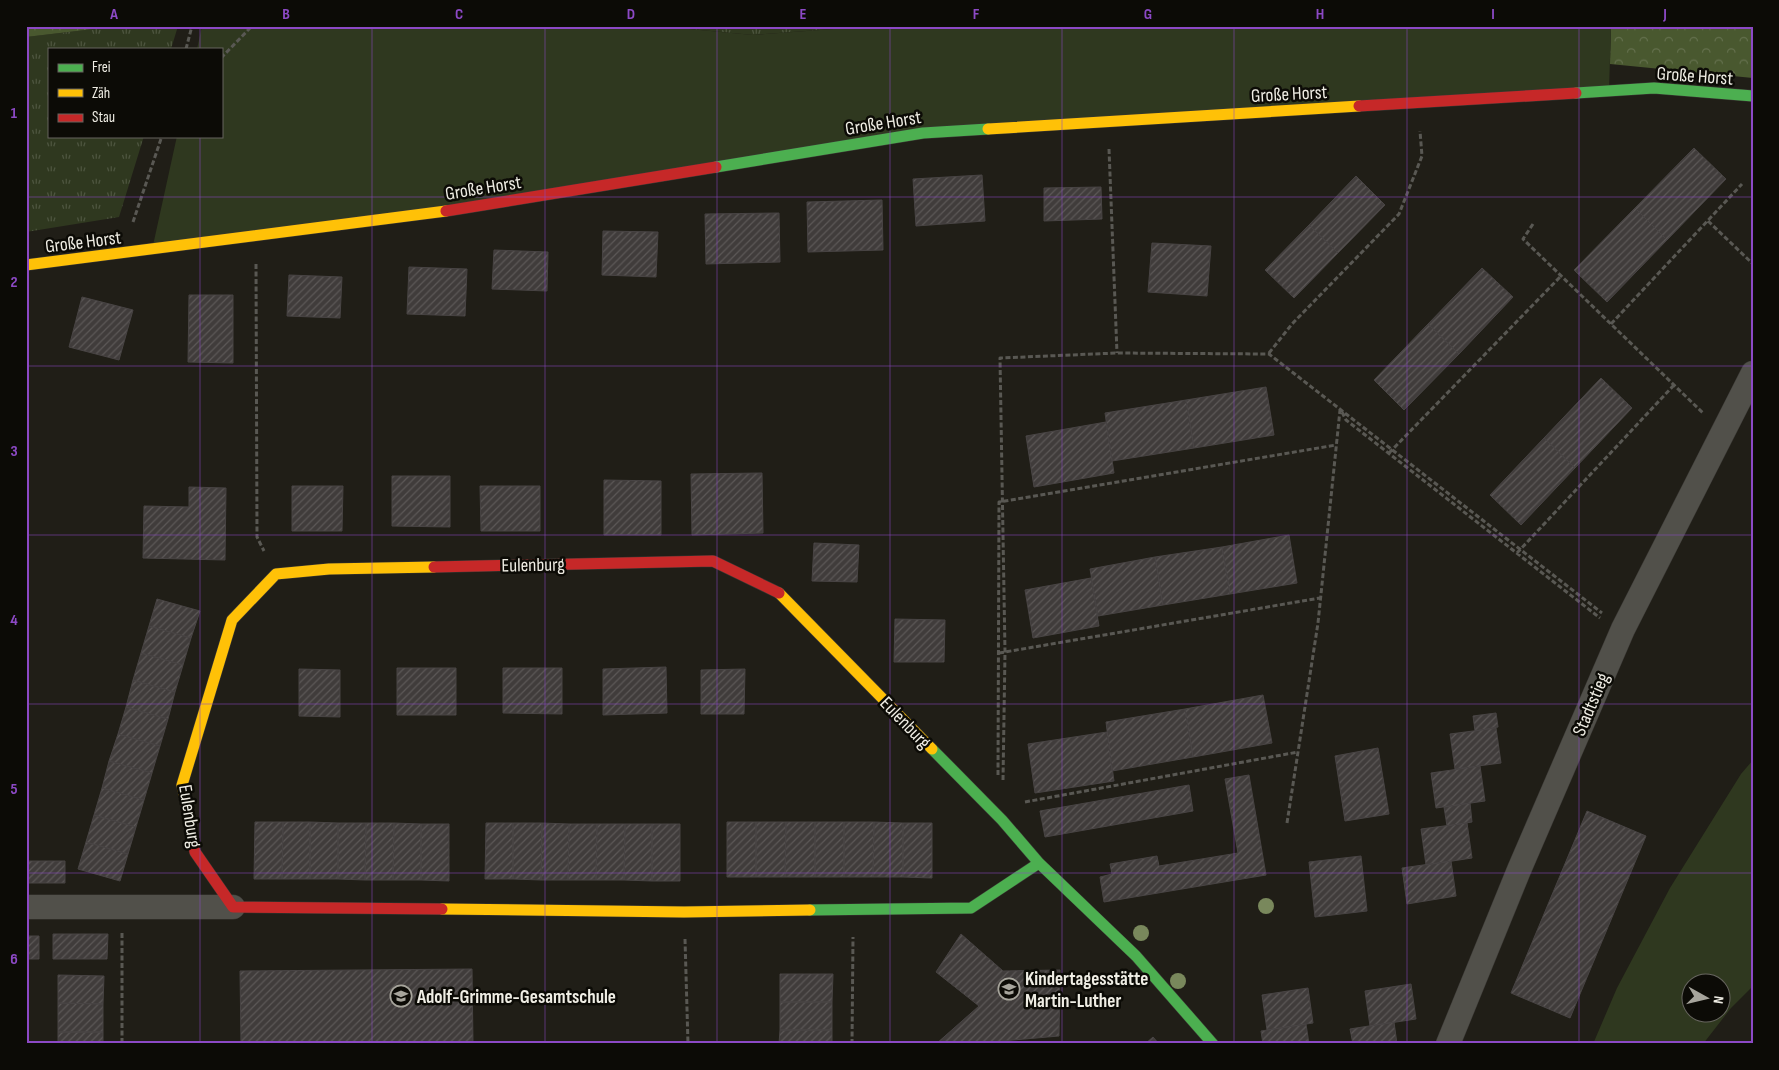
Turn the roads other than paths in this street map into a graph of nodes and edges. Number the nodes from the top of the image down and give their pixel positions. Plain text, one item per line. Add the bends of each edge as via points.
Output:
1 (1753, 96) edge
2 (26, 265) edge
3 (1753, 373) edge
4 (1039, 863) junction
5 (26, 907) edge
6 (233, 907) junction
7 (1213, 1044) edge
8 (1448, 1044) edge

1 - 2 street, Große Horst via 1654,88 923,133 429,214
3 - 8 street, Stadtstieg via 1623,629
4 - 6 street via 971,908 684,912
4 - 6 street, Eulenburg via 1002,820 777,591 713,561 329,569 276,574 232,620 182,785 195,852
4 - 7 street, Eulenburg via 1136,956
5 - 6 street

